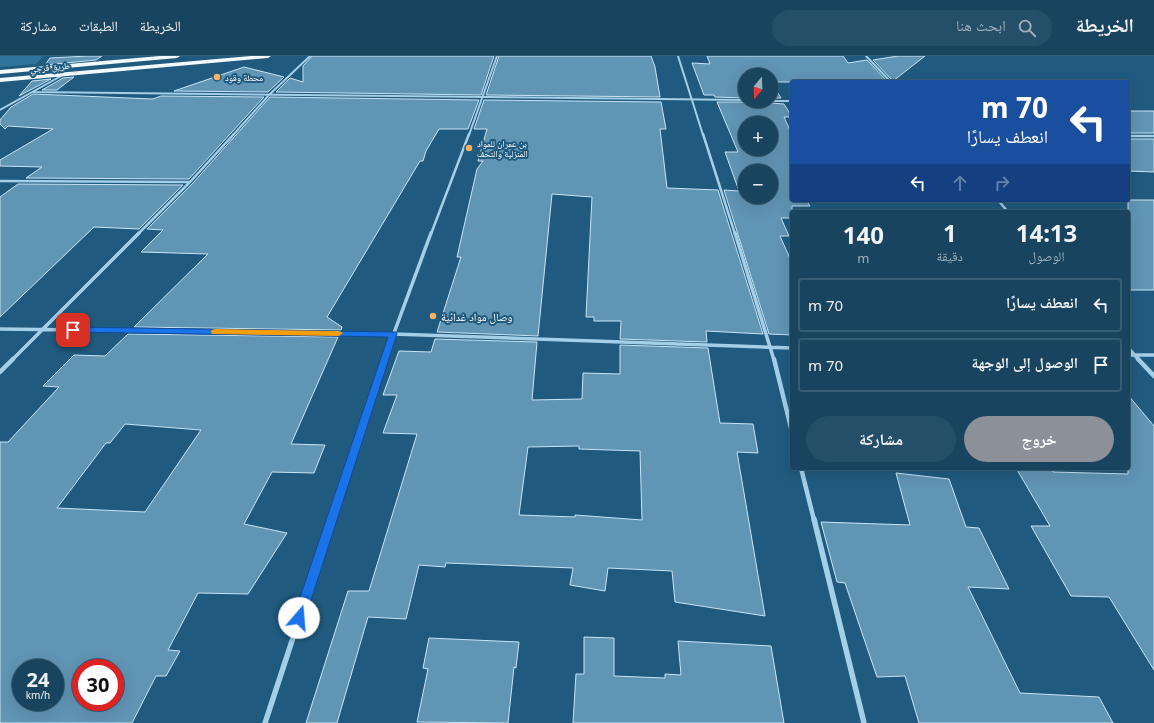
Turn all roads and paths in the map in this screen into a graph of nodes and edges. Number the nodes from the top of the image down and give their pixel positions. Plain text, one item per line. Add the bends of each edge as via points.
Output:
1 (177, 56) edge
2 (268, 56) edge
3 (310, 56) edge
4 (497, 56) edge
5 (678, 56) edge
6 (866, 56) edge
7 (0, 72) edge
8 (63, 75) junction
9 (0, 80) edge
10 (889, 80) edge
11 (34, 92) junction
12 (269, 95) junction
13 (483, 97) junction
14 (691, 100) junction
15 (738, 100) edge
16 (778, 101) edge
17 (790, 101) edge
18 (0, 110) edge
19 (1130, 136) edge
20 (1154, 136) edge
21 (0, 181) edge
22 (190, 182) junction
23 (1000, 202) edge
24 (1006, 210) edge
25 (0, 329) edge
26 (41, 330) junction
27 (393, 334) junction
28 (771, 347) junction
29 (790, 348) edge
30 (1130, 350) edge
31 (1130, 355) edge
32 (1134, 355) junction
33 (1154, 355) edge
34 (0, 372) edge
35 (1154, 376) edge
36 (790, 424) edge
37 (801, 470) edge
38 (265, 723) edge
39 (864, 723) edge

1 - 7 highway, طريق قرجي
2 - 8 highway, طريق قرجي
3 - 12 street
4 - 13 street
5 - 14 street
6 - 10 street
8 - 9 highway, طريق قرجي
8 - 11 street
11 - 12 street
11 - 18 street
12 - 13 street
12 - 22 street
13 - 14 street
13 - 27 street
14 - 15 street
14 - 28 street
16 - 17 street
19 - 20 street
21 - 22 street
22 - 26 street
23 - 24 street
25 - 26 street
26 - 27 street
26 - 34 street
27 - 28 street
27 - 38 street
28 - 29 street
28 - 36 street
30 - 32 street
31 - 32 street
32 - 33 street
32 - 35 street
37 - 39 street

